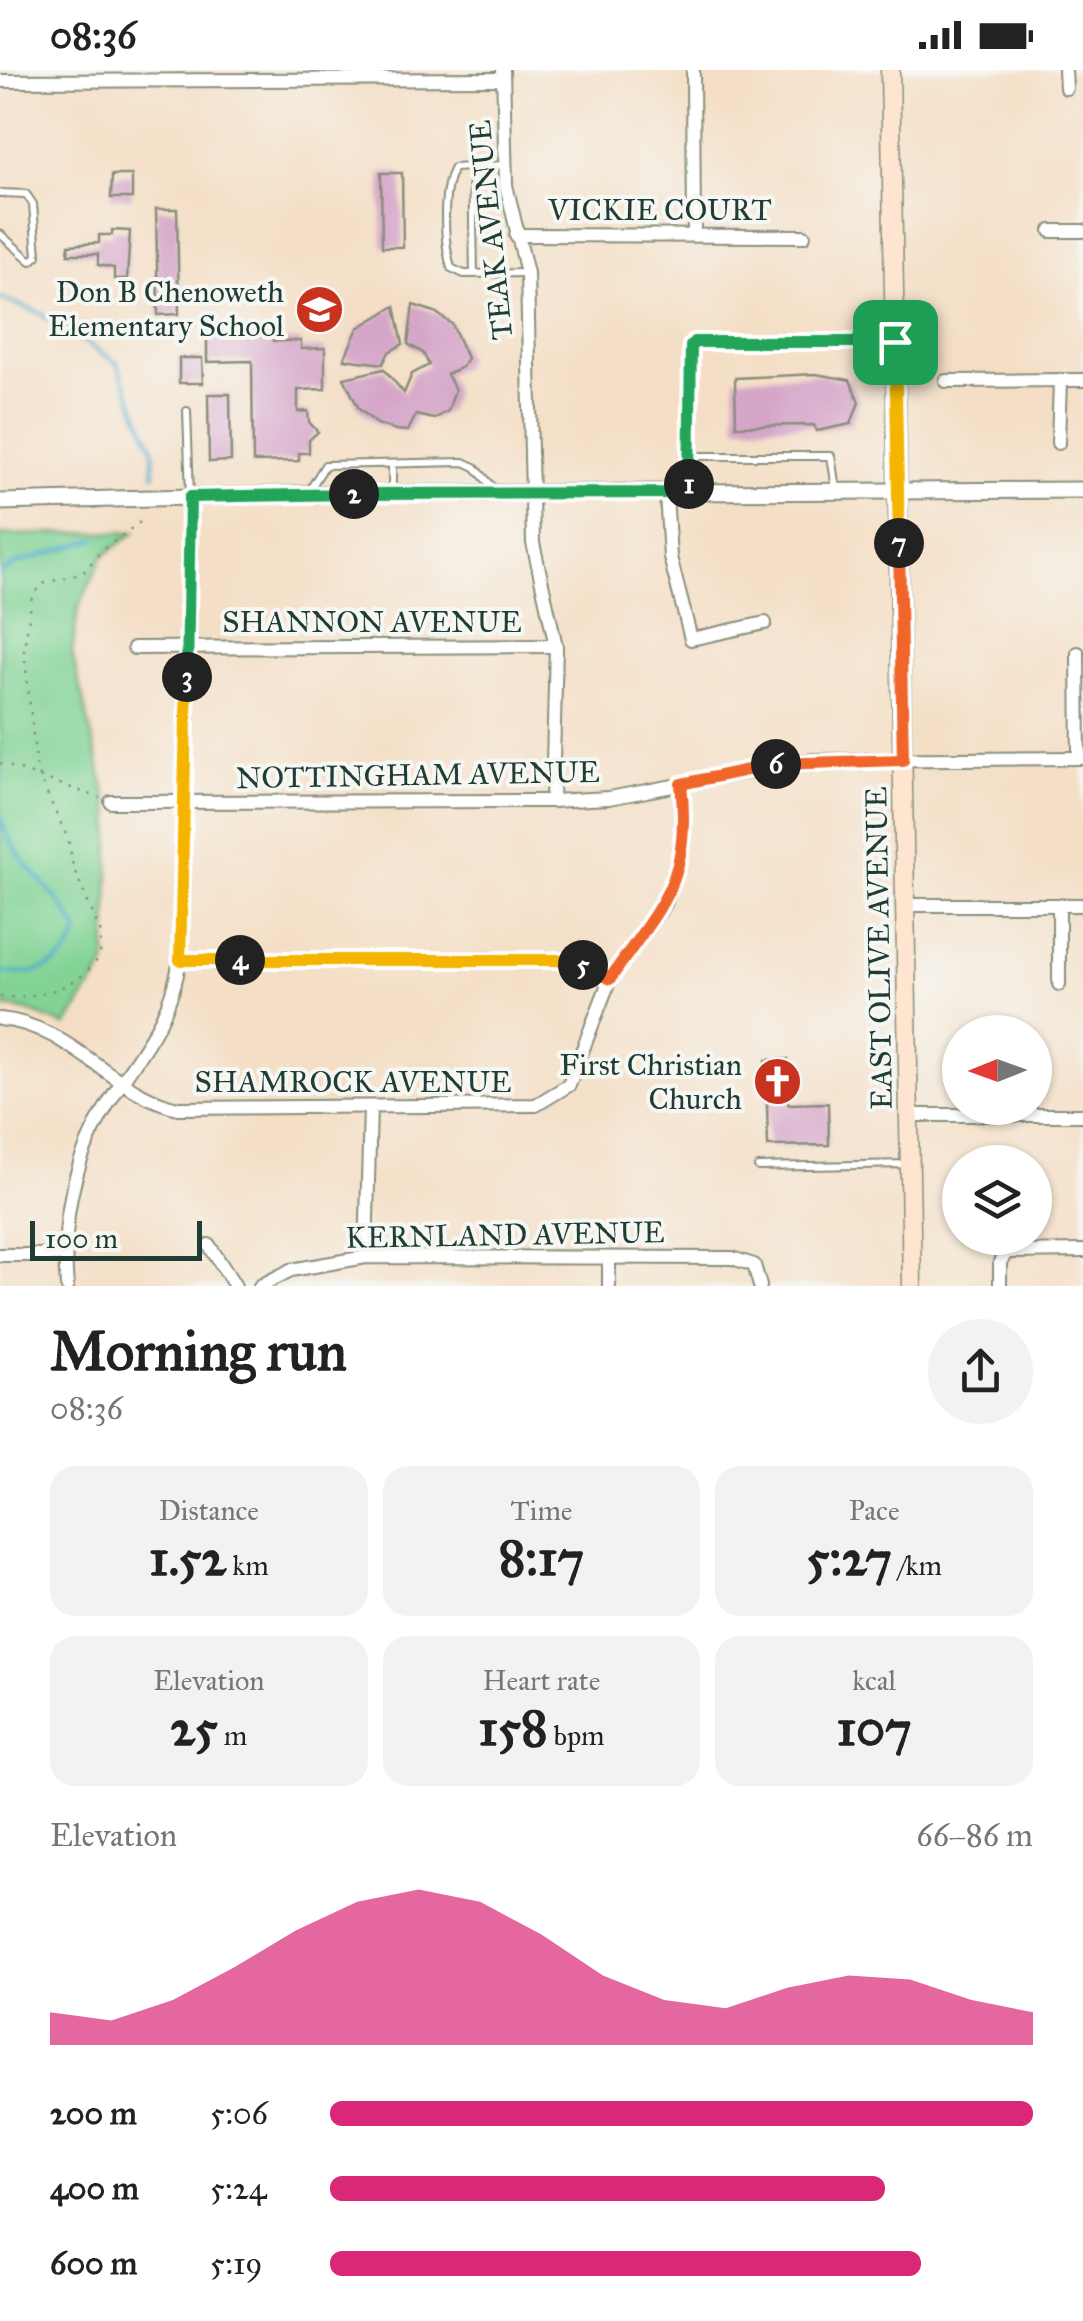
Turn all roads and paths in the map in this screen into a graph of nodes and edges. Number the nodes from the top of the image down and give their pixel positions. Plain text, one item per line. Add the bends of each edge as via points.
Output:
1 (693, 70) edge
2 (890, 70) edge
3 (1066, 70) edge
4 (503, 74) edge
5 (94, 75) edge
6 (227, 75) edge
7 (355, 75) edge
8 (0, 82) edge
9 (1066, 88) dead end
10 (472, 164) junction
11 (504, 165) junction
12 (0, 193) edge
13 (1083, 231) edge
14 (1051, 232) dead end
15 (0, 234) edge
16 (516, 235) junction
17 (694, 235) junction
18 (804, 236) dead end
19 (526, 273) junction
20 (474, 274) junction
21 (895, 342) junction
22 (1060, 380) junction
23 (1083, 380) edge
24 (946, 381) dead end
25 (187, 412) dead end
26 (1058, 443) dead end
27 (689, 456) junction
28 (392, 464) junction
29 (898, 489) junction
30 (836, 490) junction
31 (1083, 490) edge
32 (689, 493) junction
33 (308, 494) junction
34 (392, 494) junction
35 (666, 494) junction
36 (498, 495) junction
37 (531, 495) junction
38 (190, 497) junction
39 (0, 502) edge
40 (140, 522) dead end
41 (766, 623) dead end
42 (556, 646) junction
43 (134, 648) dead end
44 (188, 648) junction
45 (1078, 653) dead end
46 (1081, 758) edge
47 (903, 760) junction
48 (0, 763) edge
49 (37, 772) junction
50 (681, 784) junction
51 (111, 802) joint
52 (552, 802) junction
53 (184, 803) junction
54 (1059, 904) junction
55 (906, 905) junction
56 (1083, 905) edge
57 (180, 960) junction
58 (610, 979) junction
59 (1059, 984) dead end
60 (0, 997) edge
61 (0, 1020) edge
62 (123, 1082) junction
63 (370, 1106) junction
64 (909, 1115) junction
65 (1083, 1115) edge
66 (910, 1164) junction
67 (758, 1167) dead end
68 (209, 1244) dead end
69 (1083, 1251) edge
70 (0, 1255) edge
71 (64, 1255) junction
72 (366, 1257) junction
73 (609, 1258) junction
74 (67, 1286) edge
75 (235, 1286) edge
76 (260, 1286) edge
77 (610, 1286) edge
78 (760, 1286) edge
79 (912, 1286) edge
80 (1000, 1286) edge

1 - 17 street
2 - 21 main road, EAST OLIVE AVENUE
3 - 9 street
4 - 7 street
4 - 11 street, TEAK AVENUE
5 - 6 street
5 - 8 street
6 - 7 street
10 - 11 lane
10 - 20 lane
10 - 20 lane via 454,168 448,180 448,255 456,272
11 - 16 street, TEAK AVENUE
12 - 15 lane via 26,194 33,204 37,256 21,256
13 - 14 street
16 - 17 street, VICKIE COURT
16 - 19 street, TEAK AVENUE
17 - 18 street, VICKIE COURT
19 - 20 lane
19 - 37 street, TEAK AVENUE
21 - 27 lane via 694,342
21 - 29 main road, EAST OLIVE AVENUE
22 - 23 street
22 - 24 street
22 - 26 street
25 - 38 lane
27 - 30 lane via 831,456
27 - 32 lane
28 - 33 lane via 325,464
28 - 34 lane
28 - 36 lane via 464,462
29 - 30 street
29 - 31 street
29 - 47 main road, EAST OLIVE AVENUE
30 - 32 street
32 - 35 street
33 - 34 street
33 - 38 street
34 - 36 street
35 - 37 street
35 - 41 street via 670,557 691,639
36 - 37 street
37 - 42 street, TEAK AVENUE via 535,568
38 - 39 street
38 - 44 street
40 - 49 path via 83,574 42,584 32,598 24,650
42 - 44 street, SHANNON AVENUE
42 - 52 street, TEAK AVENUE
43 - 44 street, SHANNON AVENUE
44 - 53 street
45 - 46 street
46 - 47 street, NOTTINGHAM AVENUE
47 - 50 street, NOTTINGHAM AVENUE via 778,764
47 - 55 main road, EAST OLIVE AVENUE
48 - 49 path
49 - 51 path
49 - 60 path via 101,932 100,955 78,977 34,998
50 - 52 street, NOTTINGHAM AVENUE
50 - 58 street via 684,832 676,880
51 - 53 street, NOTTINGHAM AVENUE
52 - 53 street, NOTTINGHAM AVENUE
53 - 57 street
54 - 55 street
54 - 56 street
54 - 59 street
55 - 64 main road, EAST OLIVE AVENUE
57 - 58 street via 556,960
57 - 62 street via 154,1039
58 - 63 street, SHAMROCK AVENUE via 569,1085 550,1100 536,1106
61 - 62 street, SHAMROCK AVENUE via 46,1031
62 - 63 street, SHAMROCK AVENUE via 178,1108
62 - 71 street via 77,1170
63 - 72 street
64 - 65 street
64 - 66 main road, EAST OLIVE AVENUE
66 - 67 lane
66 - 79 main road, EAST OLIVE AVENUE
68 - 75 street
69 - 80 street via 1007,1252
70 - 71 street
71 - 74 street
72 - 73 street, KERNLAND AVENUE
72 - 76 street, KERNLAND AVENUE via 292,1270
73 - 77 street
73 - 78 street, KERNLAND AVENUE via 732,1258 754,1264

